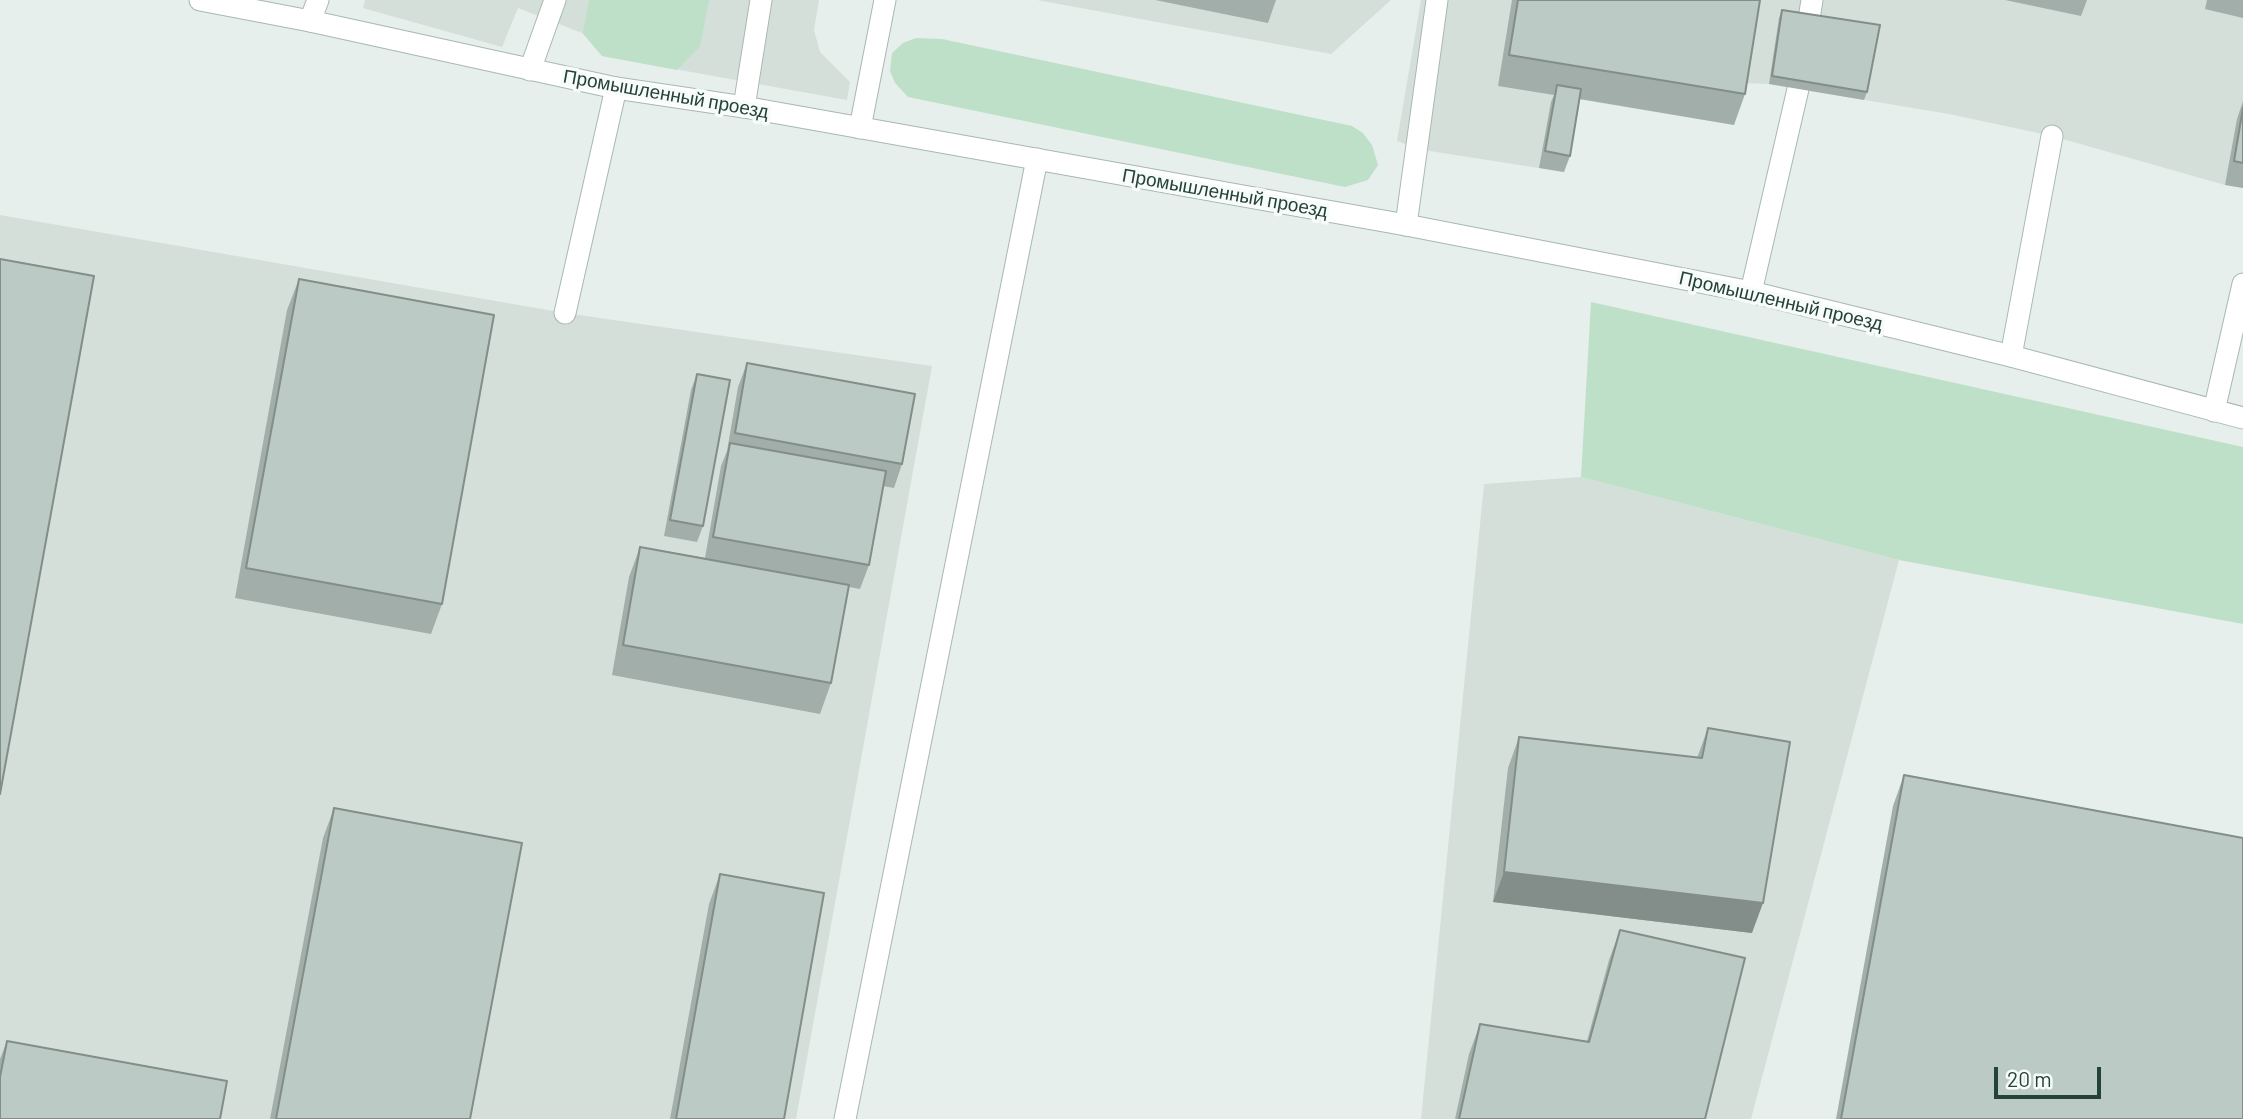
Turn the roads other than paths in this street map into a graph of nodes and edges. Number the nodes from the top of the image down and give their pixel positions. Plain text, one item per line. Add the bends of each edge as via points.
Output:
1 (200, 0) edge
2 (318, 0) edge
3 (555, 0) edge
4 (761, 0) edge
5 (885, 0) edge
6 (1437, 0) edge
7 (1812, 0) edge
8 (310, 21) junction
9 (530, 70) junction
10 (615, 88) junction
11 (744, 107) junction
12 (860, 128) junction
13 (2052, 136) dead end
14 (1037, 159) junction
15 (1406, 225) junction
16 (2243, 284) edge
17 (1751, 292) junction
18 (565, 313) dead end
19 (2011, 356) junction
20 (2214, 411) junction
21 (2243, 418) edge
22 (845, 1119) edge

1 - 8 street, Промышленный проезд
2 - 8 street
3 - 9 street
4 - 11 street
5 - 12 street
6 - 15 street
7 - 17 street via 1798,89
8 - 9 street, Промышленный проезд
9 - 10 street, Промышленный проезд
10 - 11 street, Промышленный проезд
10 - 18 street
11 - 12 street, Промышленный проезд
12 - 14 street, Промышленный проезд
13 - 19 street
14 - 15 street, Промышленный проезд
14 - 22 street
15 - 17 street, Промышленный проезд
16 - 20 street
17 - 19 street, Промышленный проезд
19 - 20 street, Промышленный проезд
20 - 21 street, Промышленный проезд

